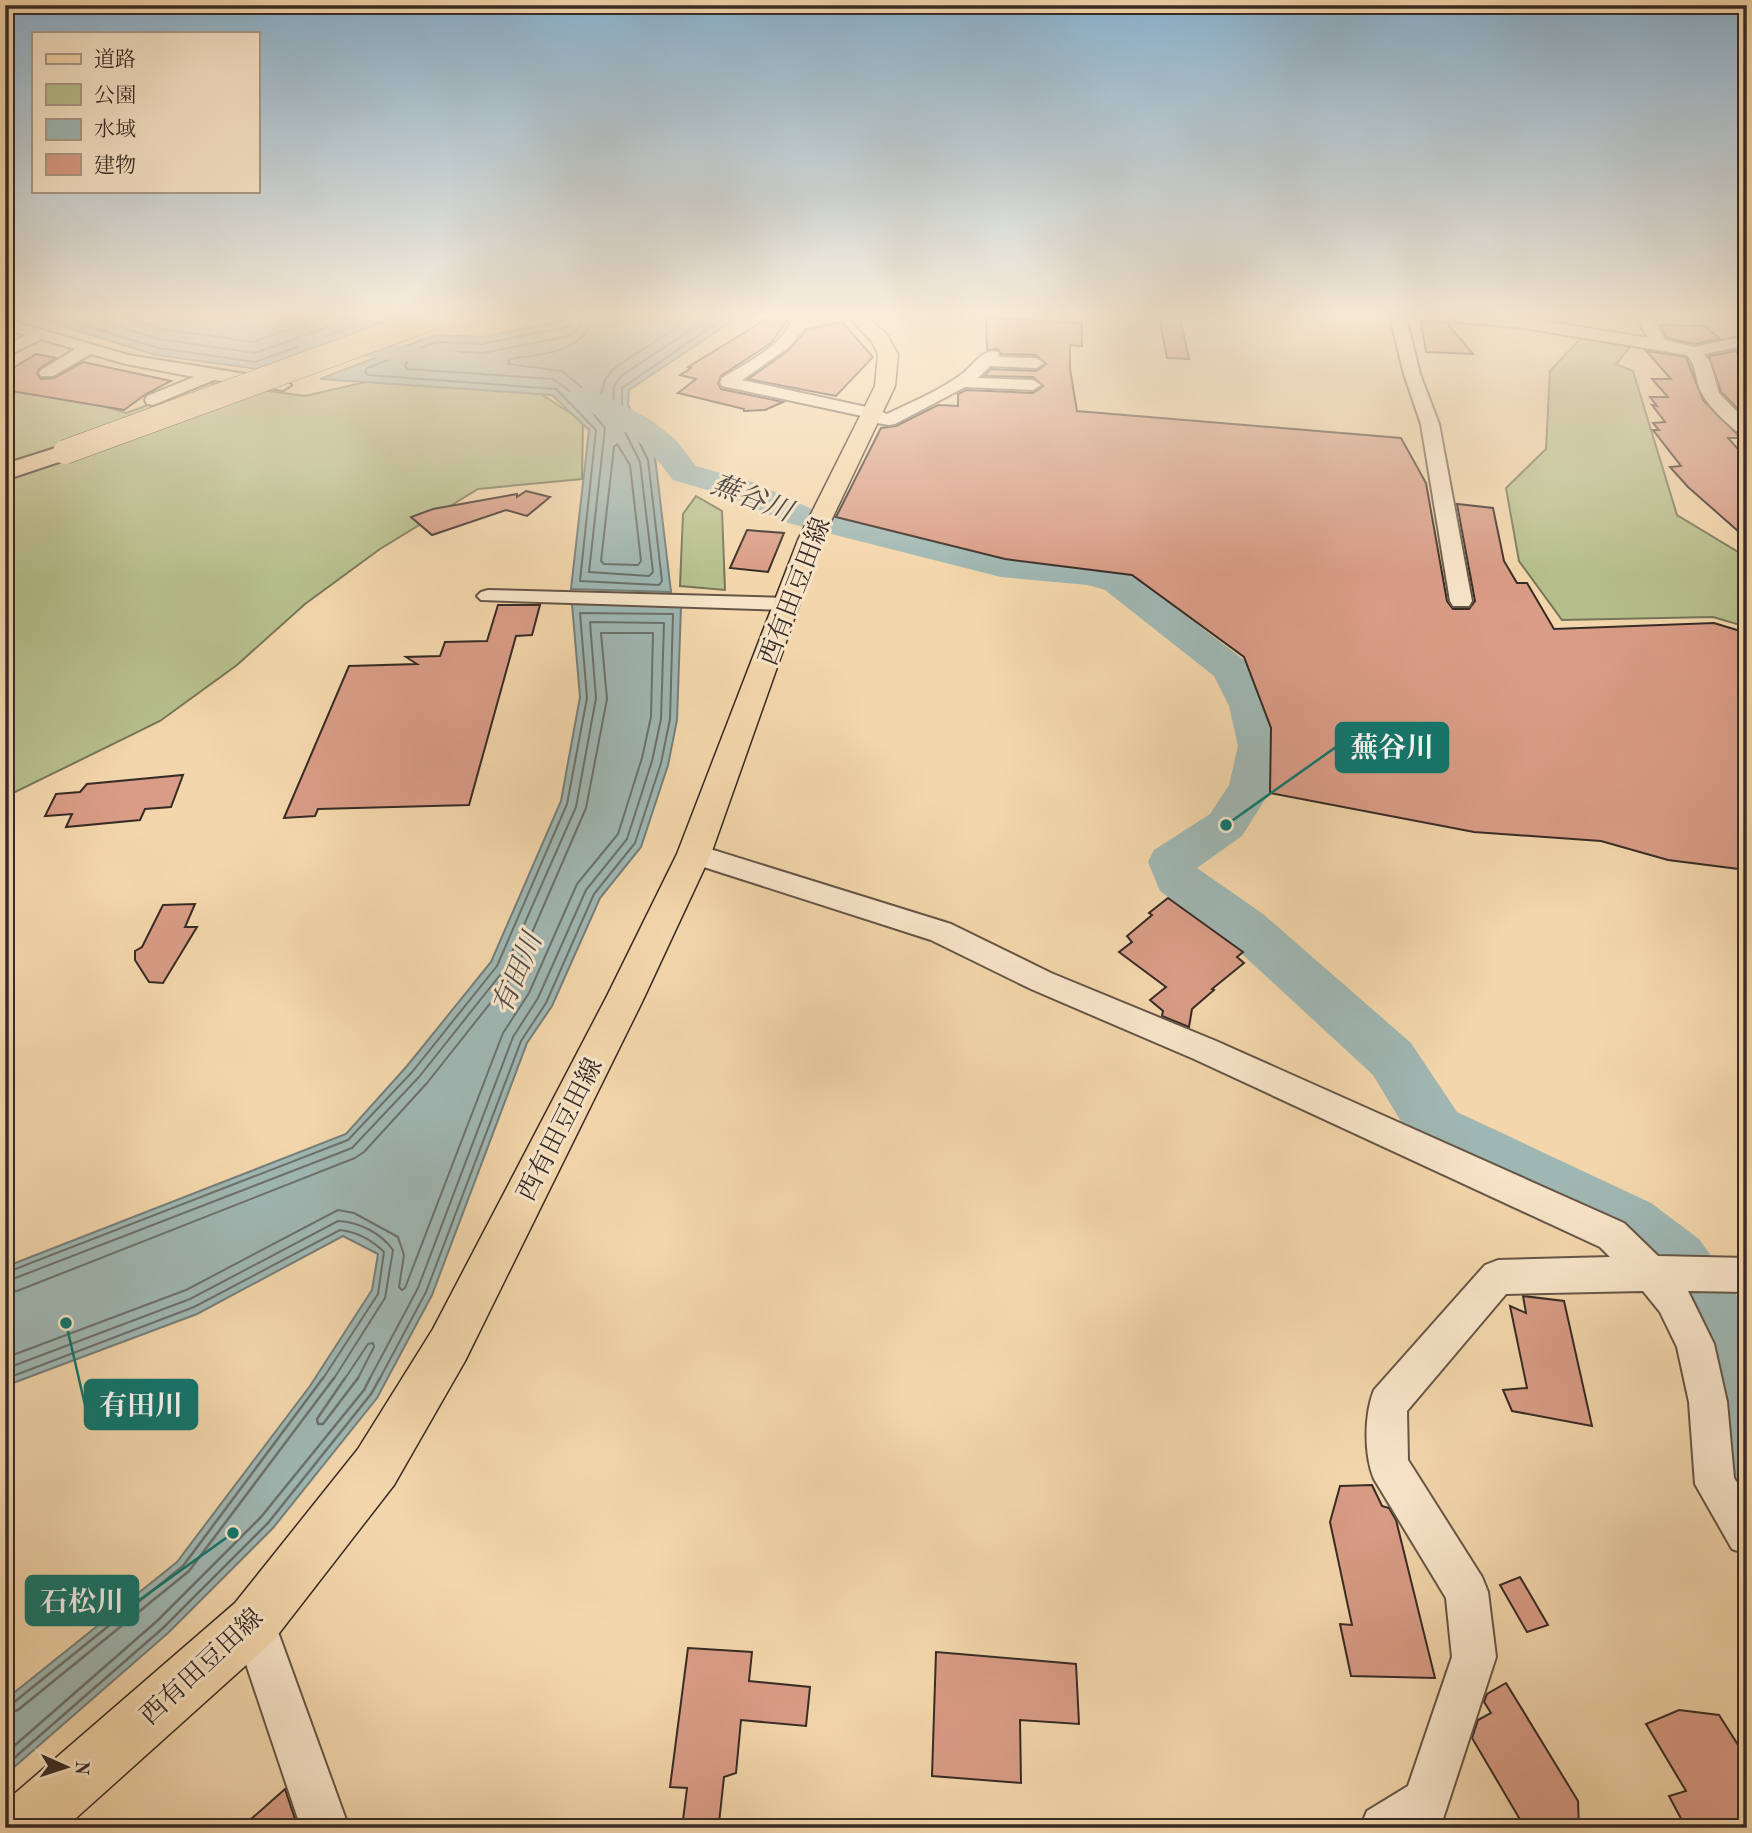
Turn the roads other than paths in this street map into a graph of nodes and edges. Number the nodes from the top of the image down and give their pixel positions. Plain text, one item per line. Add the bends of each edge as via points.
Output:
1 (177, 403) edge
2 (188, 403) edge
3 (817, 403) edge
4 (877, 403) edge
5 (925, 403) edge
6 (1422, 403) edge
7 (1719, 403) edge
8 (871, 415) junction
9 (1747, 431) edge
10 (54, 449) junction
11 (5, 459) edge
12 (5, 472) edge
13 (488, 596) dead end
14 (1461, 601) dead end
15 (788, 604) junction
16 (694, 854) junction
17 (1658, 1273) junction
18 (1747, 1275) edge
19 (1739, 1524) edge
20 (254, 1622) junction
21 (20, 1828) edge
22 (325, 1828) edge
23 (1384, 1828) edge

1 - 10 highway
2 - 10 highway, bridge
3 - 8 street
4 - 8 main road, 西有田豆田線
5 - 8 street via 889,420
6 - 14 street
7 - 9 street
8 - 15 main road, 西有田豆田線 via 810,540
10 - 11 highway
10 - 12 highway
13 - 15 street
15 - 16 main road, 西有田豆田線
16 - 17 street via 941,932 1041,981 1612,1235
16 - 20 main road, 西有田豆田線 via 449,1345 376,1467
17 - 18 street
17 - 19 street via 1695,1343 1708,1402 1715,1484
17 - 23 street via 1498,1277 1388,1404 1388,1465 1467,1592 1474,1657 1426,1802
20 - 21 main road, 西有田豆田線
20 - 22 street

